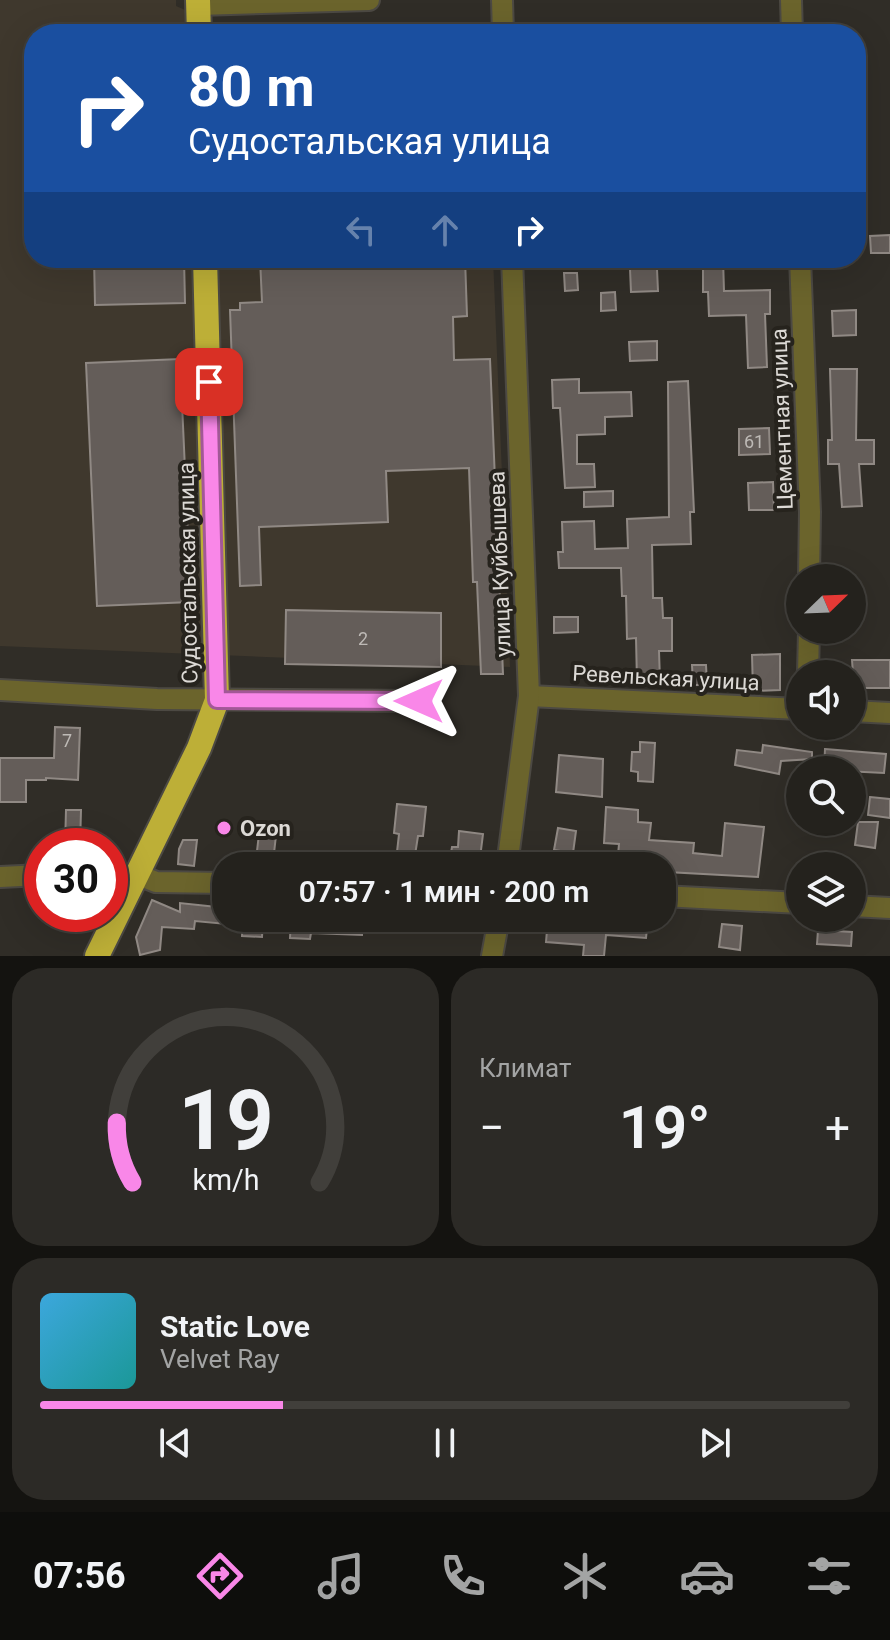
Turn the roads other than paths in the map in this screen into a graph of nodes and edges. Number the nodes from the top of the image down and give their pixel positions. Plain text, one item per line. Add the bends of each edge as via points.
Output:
1 (369, 0) edge
2 (502, 0) edge
3 (791, 0) edge
4 (198, 2) edge
5 (199, 24) edge
6 (503, 24) edge
7 (792, 24) edge
8 (205, 268) edge
9 (512, 268) edge
10 (800, 268) edge
11 (809, 564) edge
12 (0, 690) edge
13 (529, 696) junction
14 (217, 700) junction
15 (419, 701) dead end
16 (786, 708) edge
17 (866, 712) edge
18 (890, 713) edge
19 (509, 852) edge
20 (136, 874) junction
21 (24, 876) edge
22 (0, 877) edge
23 (212, 883) edge
24 (676, 897) edge
25 (786, 902) edge
26 (866, 907) edge
27 (890, 908) edge
28 (496, 932) edge
29 (97, 956) edge
30 (492, 956) edge

1 - 4 street
2 - 6 street
3 - 7 street
4 - 5 highway
8 - 14 highway, Судостальская улица
9 - 13 street, улица Куйбышева
10 - 11 street, Цементная улица
12 - 14 street
13 - 16 street, Ревельская улица
13 - 19 street, улица Куйбышева
14 - 15 street
14 - 20 highway, Судостальская улица
17 - 18 street
20 - 23 street via 156,882
20 - 29 highway, Судостальская улица
21 - 22 street
24 - 25 street
26 - 27 street
28 - 30 street

